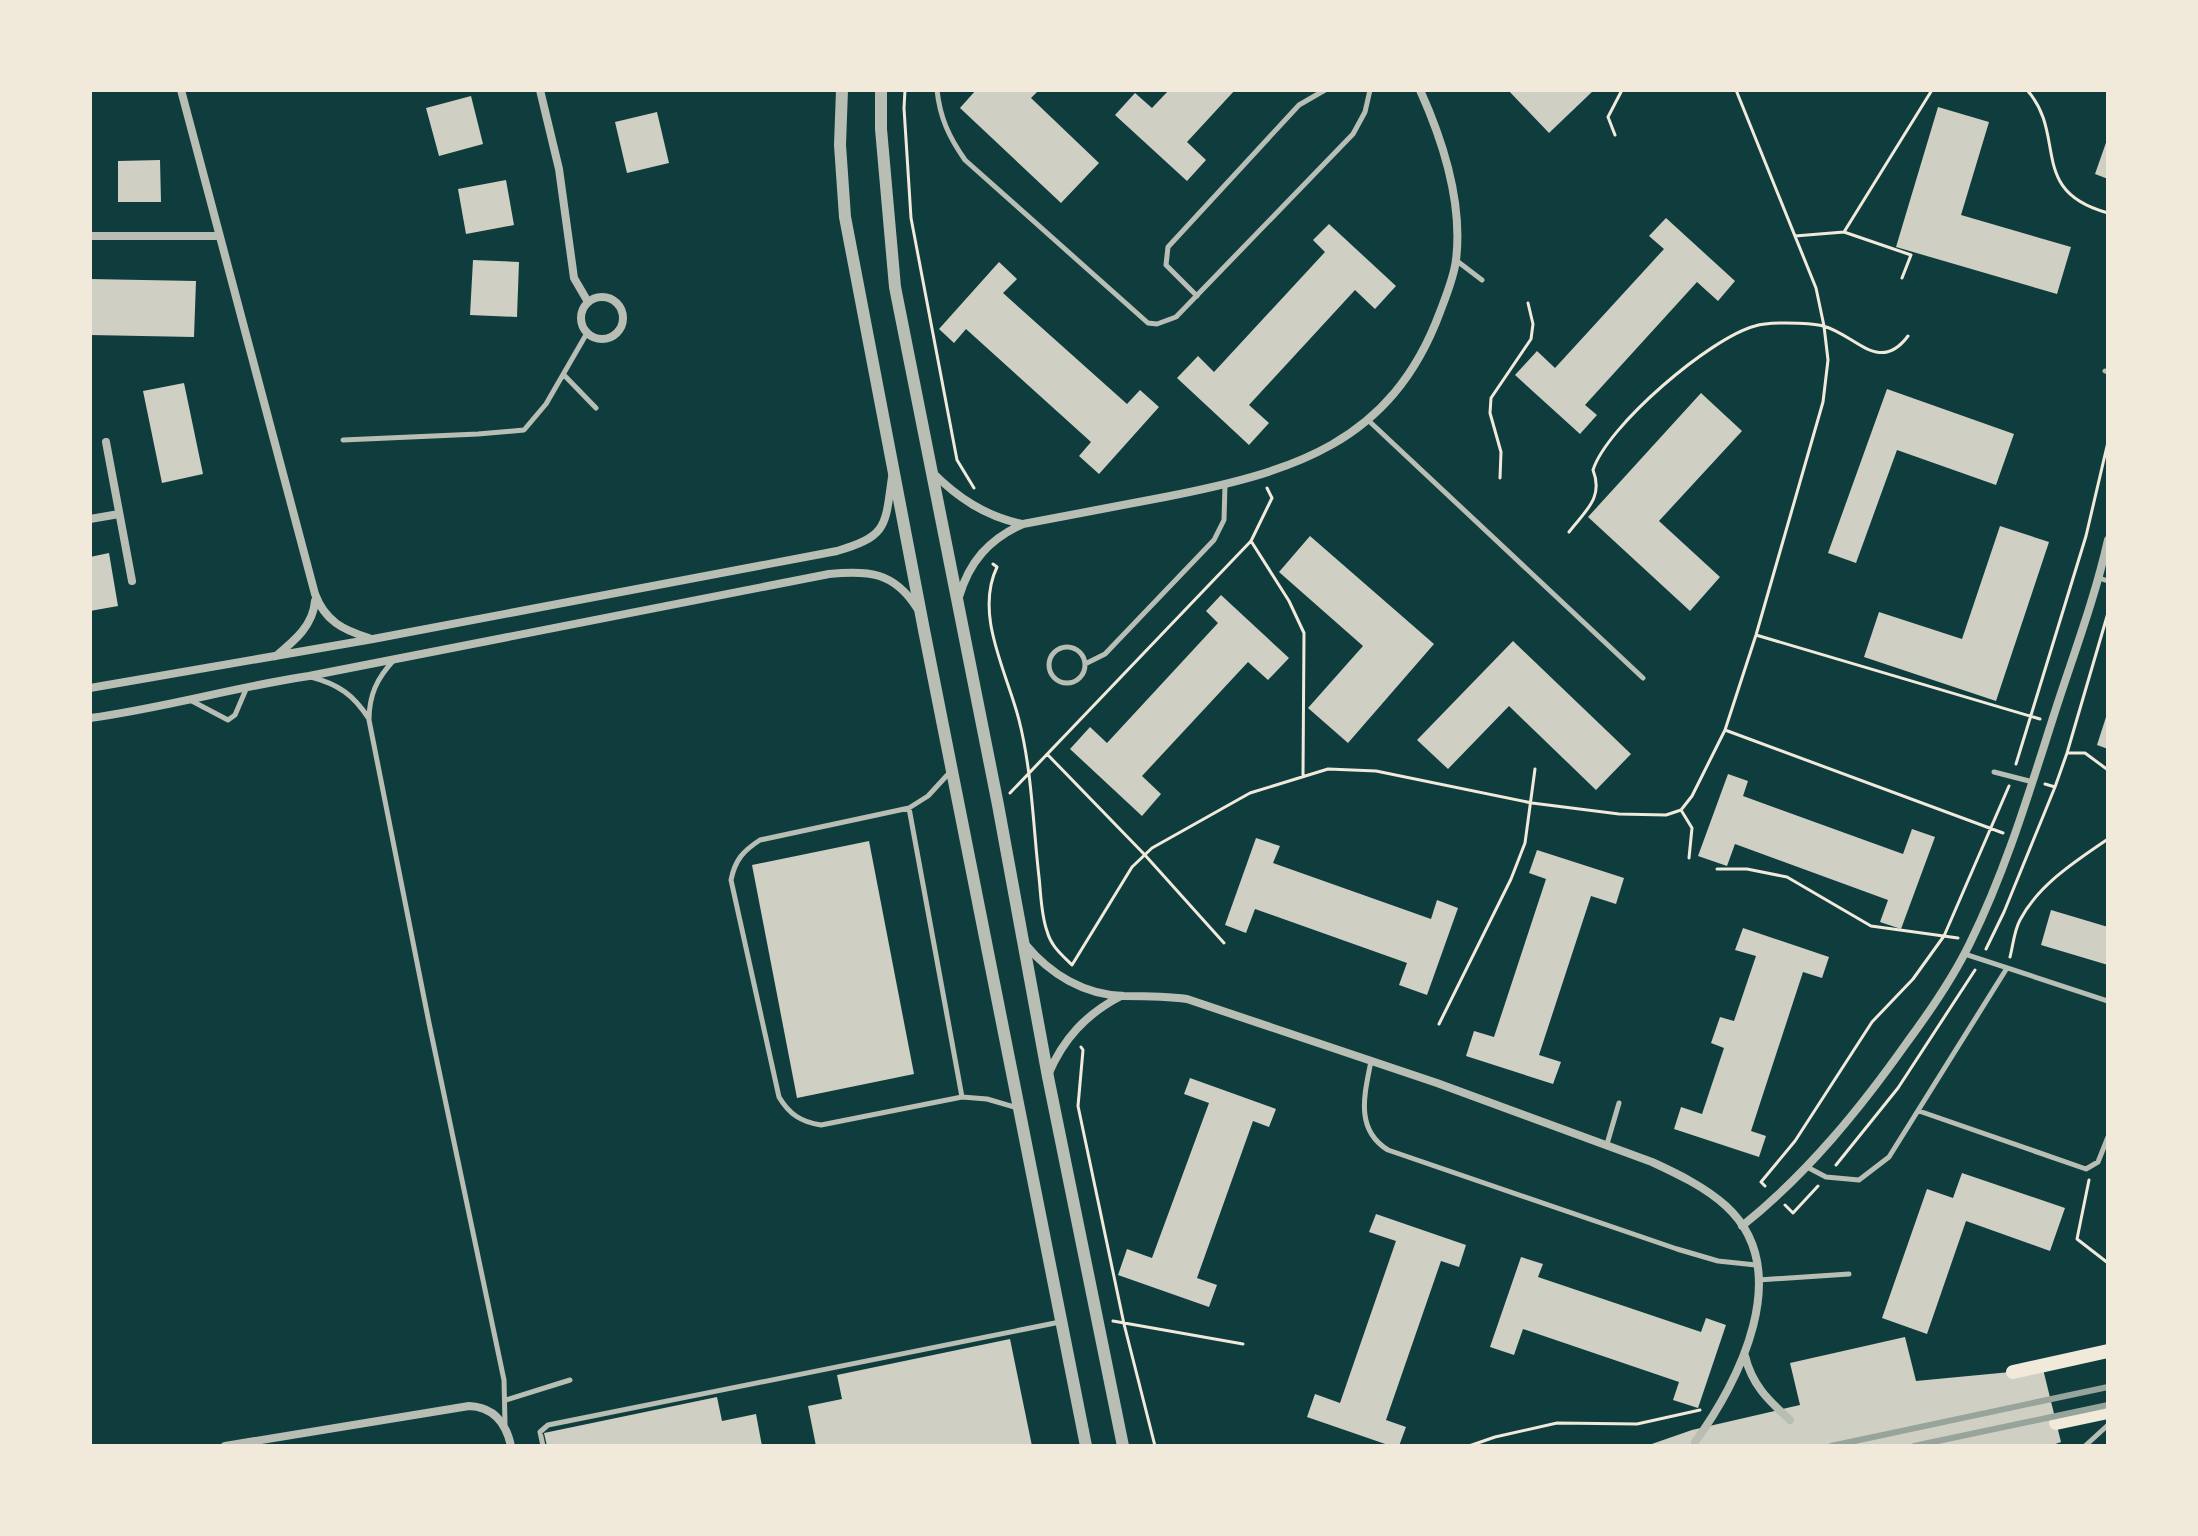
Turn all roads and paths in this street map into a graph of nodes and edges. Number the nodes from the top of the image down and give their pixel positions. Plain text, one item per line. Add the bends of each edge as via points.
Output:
1 (181, 90) edge
2 (540, 90) edge
3 (842, 90) edge
4 (881, 90) edge
5 (905, 90) edge
6 (937, 90) edge
7 (1325, 90) edge
8 (1370, 90) edge
9 (1420, 90) edge
10 (1622, 90) edge
11 (1736, 90) edge
12 (1932, 90) edge
13 (2027, 90) edge
14 (1615, 135) dead end
15 (2108, 213) edge
16 (1844, 232) junction
17 (90, 236) edge
18 (218, 236) junction
19 (1793, 236) junction
20 (1456, 260) junction
21 (1902, 278) dead end
22 (1482, 280) dead end
23 (1197, 296) junction
24 (588, 302) junction
25 (1528, 303) dead end
26 (1824, 326) junction
27 (587, 333) junction
28 (1908, 336) dead end
29 (564, 375) junction
30 (596, 408) dead end
31 (1369, 421) junction
32 (343, 440) dead end
33 (106, 442) dead end
34 (2108, 442) edge
35 (893, 472) junction
36 (931, 472) junction
37 (1261, 476) junction
38 (1500, 478) dead end
39 (1225, 485) junction
40 (974, 507) junction
41 (119, 514) junction
42 (90, 519) edge
43 (1023, 524) junction
44 (1569, 532) dead end
45 (2108, 540) edge
46 (1251, 541) junction
47 (979, 554) junction
48 (2104, 580) edge
49 (132, 581) dead end
50 (315, 594) junction
51 (957, 603) junction
52 (920, 613) junction
53 (2108, 613) edge
54 (1756, 635) junction
55 (373, 639) junction
56 (275, 656) junction
57 (395, 659) junction
58 (1085, 664) junction
59 (309, 676) junction
60 (1643, 678) dead end
61 (248, 685) junction
62 (90, 688) edge
63 (189, 700) junction
64 (2032, 717) junction
65 (90, 718) edge
66 (369, 720) junction
67 (2051, 722) junction
68 (1725, 730) junction
69 (2067, 753) junction
70 (1047, 754) junction
71 (1535, 769) dead end
72 (952, 770) junction
73 (2108, 770) edge
74 (1994, 772) dead end
75 (1030, 773) junction
76 (1303, 776) junction
77 (2013, 777) junction
78 (2034, 782) junction
79 (2055, 787) junction
80 (1532, 803) junction
81 (998, 805) junction
82 (909, 808) junction
83 (1681, 810) junction
84 (1992, 828) junction
85 (2014, 837) junction
86 (2108, 839) edge
87 (1144, 854) junction
88 (1689, 858) dead end
89 (1717, 869) dead end
90 (1944, 936) junction
91 (1971, 940) junction
92 (1022, 941) junction
93 (1224, 943) dead end
94 (1964, 954) junction
95 (1981, 960) junction
96 (1072, 965) junction
97 (2007, 968) junction
98 (1063, 978) junction
99 (1122, 996) junction
100 (2108, 1001) edge
101 (1439, 1024) dead end
102 (1072, 1033) junction
103 (1371, 1061) junction
104 (1048, 1077) junction
105 (962, 1097) junction
106 (1619, 1103) dead end
107 (1018, 1108) junction
108 (1919, 1111) junction
109 (2108, 1137) edge
110 (1607, 1144) junction
111 (1807, 1167) junction
112 (2091, 1168) junction
113 (1826, 1177) junction
114 (1777, 1198) junction
115 (1742, 1226) junction
116 (2108, 1263) edge
117 (1756, 1265) junction
118 (1849, 1274) dead end
119 (1758, 1280) junction
120 (1097, 1317) junction
121 (1061, 1322) junction
122 (1124, 1324) junction
123 (1243, 1344) dead end
124 (2108, 1351) edge
125 (1744, 1355) junction
126 (2013, 1372) dead end
127 (570, 1380) dead end
128 (506, 1400) junction
129 (1706, 1403) dead end
130 (2108, 1412) edge
131 (1790, 1420) dead end
132 (2056, 1423) dead end
133 (505, 1425) junction
134 (2108, 1425) edge
135 (1695, 1442) dead end
136 (225, 1446) edge
137 (511, 1446) edge
138 (543, 1446) edge
139 (1086, 1446) edge
140 (1123, 1446) edge
141 (1155, 1446) edge
142 (1469, 1446) edge
143 (2085, 1446) edge

1 - 18 street
2 - 24 street via 559,169 574,278
3 - 35 street via 845,217
4 - 36 street via 895,287
5 - 40 path via 911,218 957,460 976,491
6 - 23 lane via 949,137 965,160 1148,323 1176,317
7 - 23 lane via 1299,105 1168,247 1166,265
8 - 23 lane via 1353,134
9 - 20 street via 1451,179
10 - 14 path via 1608,117
11 - 19 path
12 - 16 path
13 - 15 path via 2042,114 2052,169 2062,186 2075,199
16 - 19 path
16 - 21 path via 1911,255
17 - 18 street
18 - 50 street
19 - 26 path via 1816,288
20 - 22 lane
20 - 31 street via 1431,337 1412,370
24 - 27 street via 581,318
24 - 27 street via 612,300 622,323 612,337
25 - 38 path via 1531,339 1491,398
26 - 28 path via 1887,354 1898,350
26 - 44 path via 1755,326 1684,368 1598,455 1594,499
26 - 54 path via 1828,360 1823,402
27 - 29 lane
29 - 30 lane
29 - 32 lane via 524,430
31 - 37 street via 1322,451
31 - 60 lane
33 - 41 street
34 - 64 path
35 - 52 street
35 - 55 street via 881,528 863,543
36 - 40 street
36 - 51 street
37 - 39 street
37 - 46 path via 1272,498
39 - 43 street
39 - 58 lane via 1224,520 1214,540 1105,654
40 - 43 street
41 - 42 street
41 - 49 street
43 - 47 street
45 - 48 street
46 - 70 path
46 - 76 path via 1304,633
47 - 51 street
47 - 75 path via 997,567 989,590 990,621
48 - 67 street
50 - 55 street via 336,625
50 - 56 street via 305,628
51 - 81 street
52 - 57 street via 896,584 859,571
52 - 72 street
53 - 69 path
54 - 64 path
54 - 68 path
55 - 56 street
56 - 62 street
57 - 59 street
57 - 66 lane via 372,692
58 - 58 lane via 1080,652 1067,647 1054,653 1050,666 1055,678 1068,683 1080,677
59 - 61 street
59 - 66 lane via 344,689
61 - 63 street
61 - 63 lane via 228,720
63 - 65 street
64 - 67 path
64 - 77 path
66 - 128 lane
67 - 78 street
68 - 83 path
68 - 84 path
69 - 73 path via 2085,753
69 - 79 path
70 - 75 path
70 - 87 path
71 - 80 path
72 - 82 lane
72 - 107 street
74 - 77 lane
75 - 81 path
75 - 96 path via 1047,933
76 - 80 path via 1328,769 1376,771
76 - 87 path via 1250,793
77 - 78 lane
77 - 84 path
78 - 79 path
78 - 85 street
79 - 95 path
80 - 83 path via 1651,816
80 - 101 path via 1511,879
81 - 92 street
82 - 105 lane
82 - 105 lane via 760,840 734,864 731,880 779,1097 793,1115 821,1125
83 - 88 path via 1692,828
84 - 85 path
84 - 90 path
85 - 91 street
86 - 97 path via 2036,899 2019,921
87 - 93 path
87 - 96 path
89 - 90 path via 1787,877 1871,926
90 - 91 path
90 - 114 path via 1872,1022 1795,1141 1761,1182
91 - 94 street
92 - 98 street
92 - 104 street
94 - 95 lane
94 - 111 street via 1887,1070
95 - 97 lane
95 - 113 path via 1898,1088
96 - 98 path
97 - 100 lane
97 - 108 lane
98 - 99 street
99 - 102 street
99 - 103 street via 1187,999
102 - 104 street
102 - 122 path via 1083,1050 1078,1106
103 - 110 street
103 - 117 lane via 1364,1114 1373,1138 1388,1150 1677,1249
104 - 120 street
105 - 107 lane
106 - 110 lane
107 - 121 street
108 - 112 lane
108 - 113 lane via 1889,1157 1859,1180
109 - 112 lane
110 - 115 street via 1680,1175 1727,1207
111 - 113 lane
111 - 114 street
112 - 116 path via 2077,1239
113 - 114 path via 1793,1213
114 - 115 street
115 - 117 street
117 - 119 street
118 - 119 lane
119 - 125 street
120 - 122 path
120 - 140 street
121 - 138 lane via 548,1425 540,1432
121 - 139 street
122 - 123 path
122 - 141 path
124 - 126 main road
125 - 131 street via 1758,1389
125 - 135 street via 1725,1397
127 - 128 lane
128 - 133 lane
129 - 142 path via 1699,1410 1637,1424 1557,1423
130 - 132 main road
133 - 136 street via 492,1412 469,1406
133 - 137 street
134 - 143 lane

